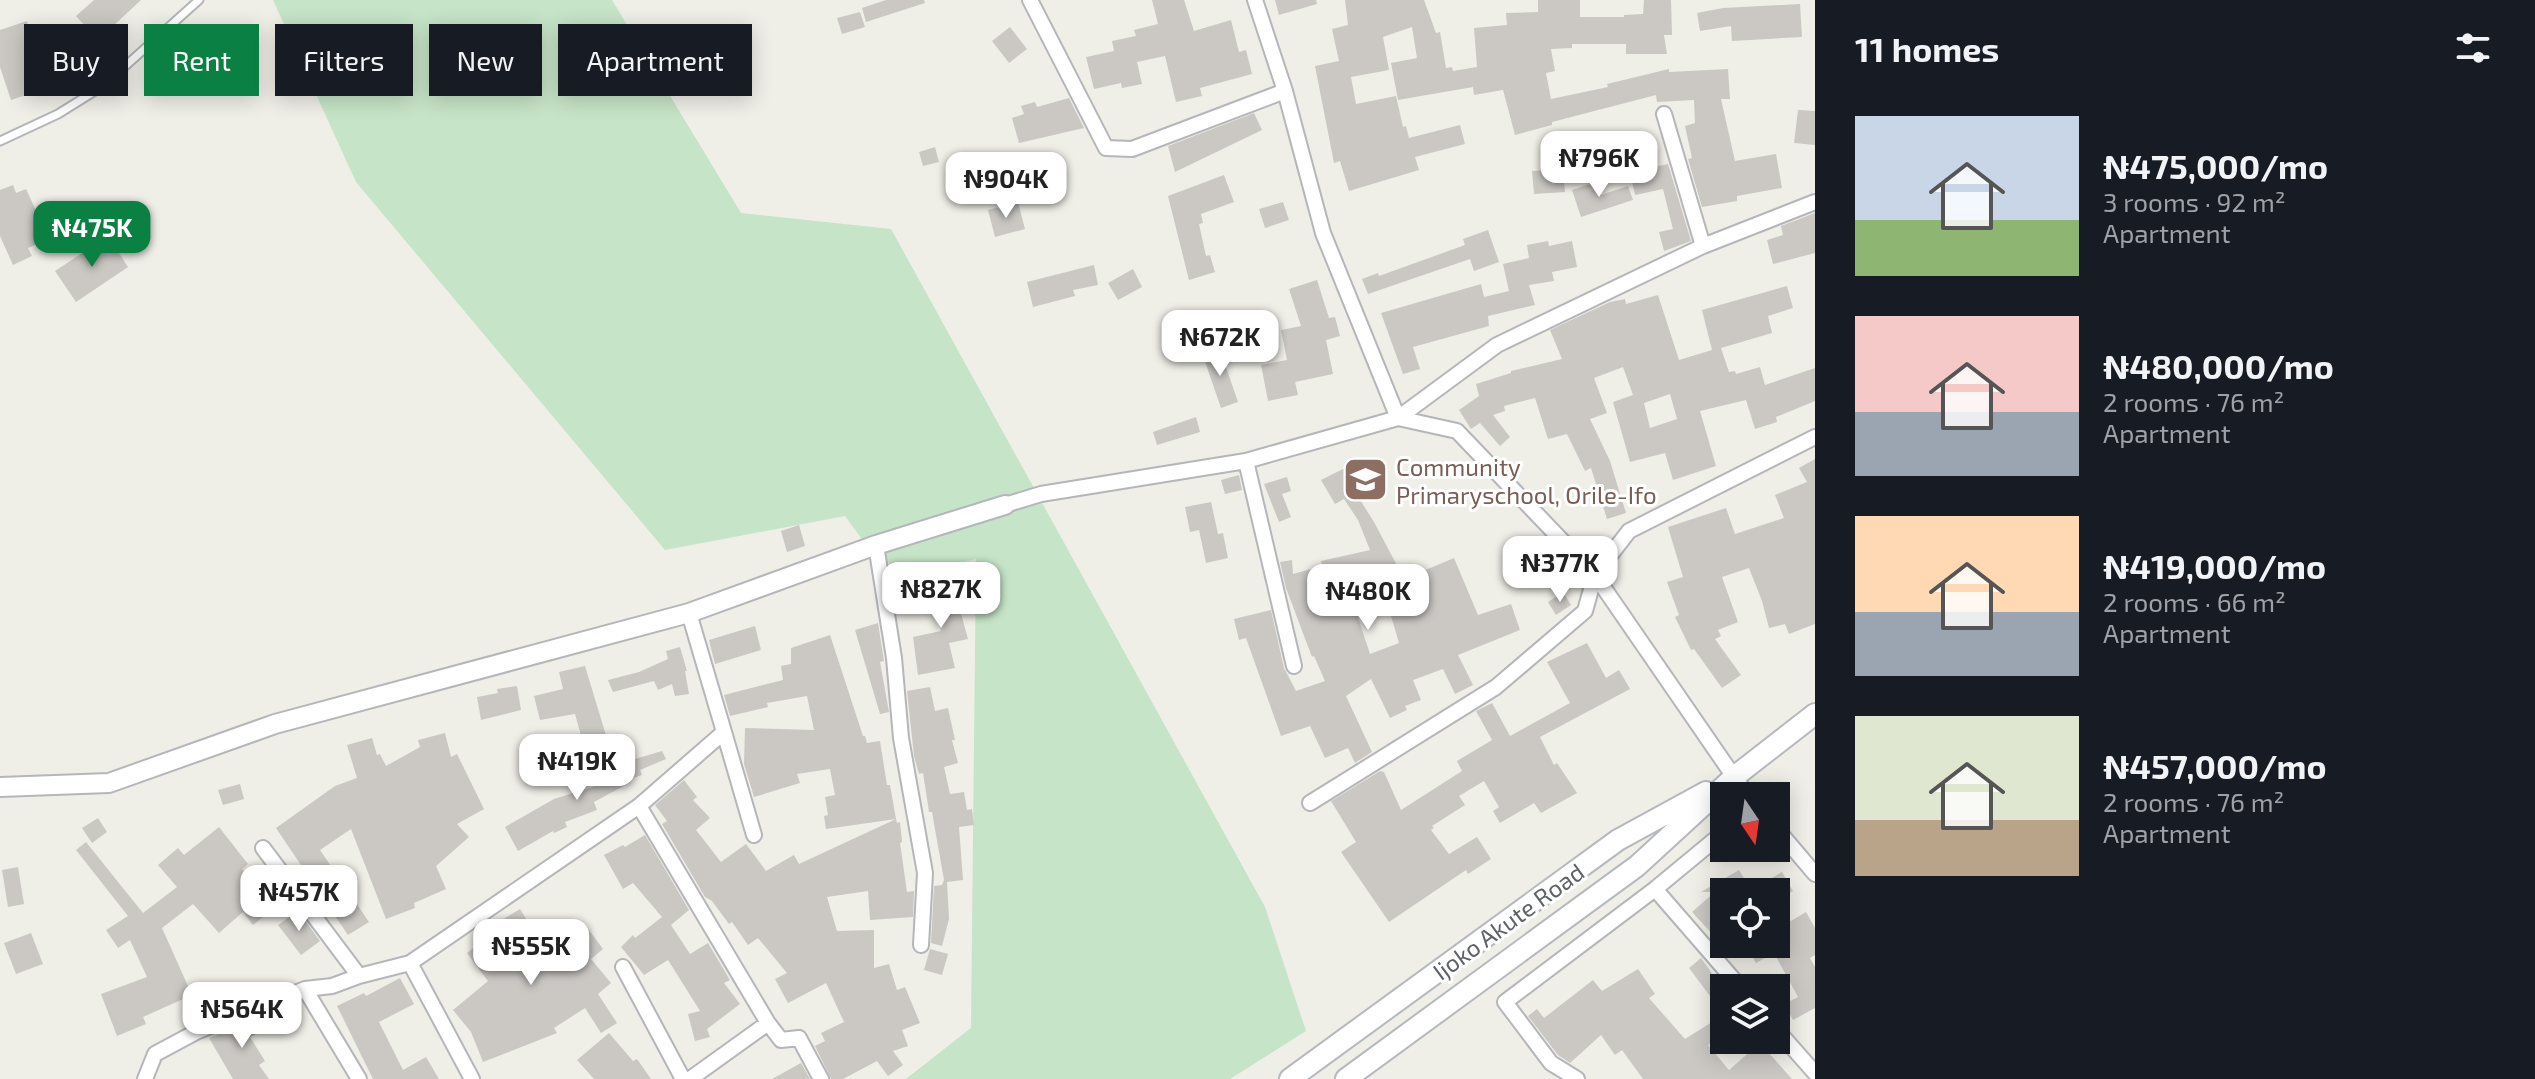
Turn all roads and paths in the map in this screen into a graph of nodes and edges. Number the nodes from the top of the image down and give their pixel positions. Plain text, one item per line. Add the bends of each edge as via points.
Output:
1 (199, 0) edge
2 (1030, 0) edge
3 (1255, 0) edge
4 (1285, 91) junction
5 (1664, 114) dead end
6 (0, 141) edge
7 (1815, 202) edge
8 (1703, 246) junction
9 (1398, 418) junction
10 (1815, 437) edge
11 (1246, 461) junction
12 (1005, 505) joint
13 (876, 545) junction
14 (1595, 575) junction
15 (689, 613) junction
16 (1294, 666) dead end
17 (1815, 714) edge
18 (724, 732) junction
19 (1734, 777) junction
20 (1738, 782) edge
21 (0, 787) edge
22 (1310, 803) dead end
23 (639, 806) junction
24 (754, 835) dead end
25 (1710, 844) edge
26 (1790, 845) edge
27 (263, 848) dead end
28 (1815, 874) edge
29 (1655, 889) junction
30 (921, 945) dead end
31 (410, 963) junction
32 (623, 967) dead end
33 (1729, 974) edge
34 (359, 976) junction
35 (305, 989) junction
36 (768, 1023) junction
37 (1790, 1045) edge
38 (1815, 1073) edge
39 (145, 1079) edge
40 (359, 1079) edge
41 (472, 1079) edge
42 (683, 1079) edge
43 (690, 1079) edge
44 (821, 1079) edge
45 (1290, 1079) edge
46 (1346, 1079) edge
47 (1577, 1079) edge

1 - 6 lane via 103,86
2 - 4 street via 1106,148 1132,149
3 - 4 street
4 - 9 street via 1323,233
5 - 8 street
7 - 8 street
8 - 9 street via 1497,345
9 - 11 street
9 - 14 street via 1457,431
10 - 14 street via 1629,531
11 - 12 street via 1041,494
11 - 16 street
12 - 13 street
13 - 15 street
13 - 30 street via 925,873
14 - 19 street
14 - 22 street via 1585,611 1496,687
15 - 18 street
15 - 21 street via 275,724 109,783
17 - 19 main road, Ijoko Akute Road
18 - 23 street
18 - 24 street
19 - 20 street
19 - 45 main road, Ijoko Akute Road via 1618,840
19 - 46 main road, Ijoko Akute Road via 1637,866
23 - 31 street
23 - 36 street
25 - 29 street
26 - 28 street
27 - 34 street
29 - 33 street
29 - 47 street via 1505,1002 1551,1063
31 - 34 street
31 - 41 street
32 - 42 street
34 - 35 street
35 - 39 street via 155,1054
35 - 40 street
36 - 43 street
36 - 44 street via 781,1040 799,1038
37 - 38 street

